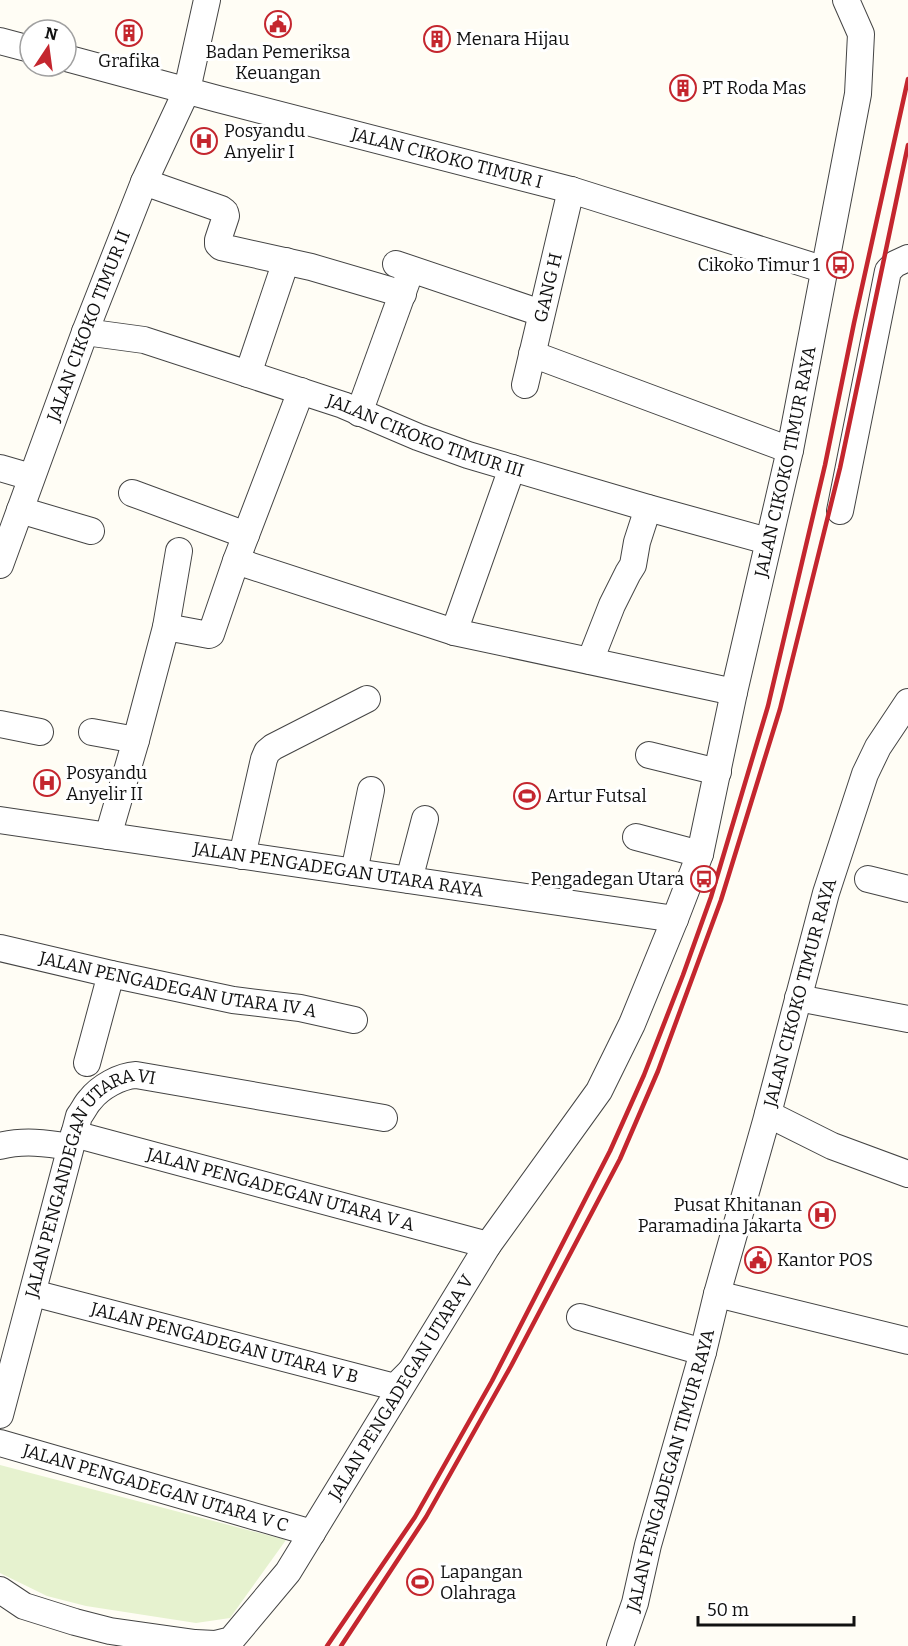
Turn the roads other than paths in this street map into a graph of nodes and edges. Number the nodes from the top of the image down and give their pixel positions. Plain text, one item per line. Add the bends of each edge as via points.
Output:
1 (207, 0) edge
2 (846, 0) edge
3 (0, 41) edge
4 (18, 46) edge
5 (78, 61) edge
6 (187, 90) junction
7 (144, 182) junction
8 (571, 190) junction
9 (908, 258) edge
10 (286, 261) junction
11 (825, 270) junction
12 (403, 294) junction
13 (541, 313) junction
14 (85, 332) junction
15 (532, 354) junction
16 (248, 374) junction
17 (525, 385) dead end
18 (302, 391) junction
19 (359, 413) junction
20 (790, 450) junction
21 (0, 468) edge
22 (512, 468) junction
23 (31, 477) junction
24 (132, 493) dead end
25 (648, 508) junction
26 (20, 510) junction
27 (840, 511) dead end
28 (91, 531) dead end
29 (246, 535) junction
30 (768, 541) junction
31 (179, 551) dead end
32 (236, 561) junction
33 (0, 565) edge
34 (166, 627) junction
35 (453, 632) junction
36 (590, 661) junction
37 (734, 692) junction
38 (368, 699) dead end
39 (904, 713) edge
40 (0, 724) edge
41 (40, 732) dead end
42 (92, 732) dead end
43 (136, 740) junction
44 (649, 755) dead end
45 (718, 772) junction
46 (371, 790) dead end
47 (425, 819) dead end
48 (0, 820) edge
49 (108, 836) junction
50 (636, 837) dead end
51 (700, 854) junction
52 (242, 855) junction
53 (354, 872) junction
54 (868, 879) dead end
55 (409, 880) junction
56 (908, 889) edge
57 (675, 920) junction
58 (0, 948) edge
59 (111, 974) junction
60 (798, 998) junction
61 (908, 1019) edge
62 (354, 1020) dead end
63 (87, 1063) dead end
64 (768, 1114) junction
65 (384, 1118) dead end
66 (72, 1140) junction
67 (0, 1146) edge
68 (908, 1174) edge
69 (488, 1245) junction
70 (33, 1293) junction
71 (717, 1294) junction
72 (580, 1317) dead end
73 (908, 1341) edge
74 (704, 1352) junction
75 (410, 1372) junction
76 (1, 1410) edge
77 (0, 1443) edge
78 (312, 1533) junction
79 (0, 1590) edge
80 (620, 1646) edge

1 - 6 street, JALAN CIKOKO TIMUR II
2 - 11 street, JALAN CIKOKO TIMUR RAYA via 861,34 858,94
3 - 4 street
5 - 6 street, JALAN CIKOKO TIMUR I
6 - 7 street, JALAN CIKOKO TIMUR II
6 - 8 street, JALAN CIKOKO TIMUR I
7 - 10 street via 225,212 218,240 221,247
7 - 14 street, JALAN CIKOKO TIMUR II
8 - 11 street, JALAN CIKOKO TIMUR I
8 - 13 street, GANG H
9 - 27 street via 888,271
10 - 12 street
10 - 16 street
11 - 20 street, JALAN CIKOKO TIMUR RAYA
12 - 13 street via 404,267
12 - 19 street
13 - 15 street, GANG H
14 - 16 street, JALAN CIKOKO TIMUR III via 144,340
14 - 23 street, JALAN CIKOKO TIMUR II
15 - 17 street, GANG H
15 - 20 street
16 - 18 street, JALAN CIKOKO TIMUR III
18 - 19 street, JALAN CIKOKO TIMUR III
18 - 29 street
19 - 22 street, JALAN CIKOKO TIMUR III
20 - 30 street, JALAN CIKOKO TIMUR RAYA
21 - 23 street
22 - 25 street, JALAN CIKOKO TIMUR III
22 - 35 street
23 - 26 street, JALAN CIKOKO TIMUR II
24 - 29 street
25 - 30 street, JALAN CIKOKO TIMUR III
25 - 36 street via 633,565 612,604
26 - 28 street
26 - 33 street, JALAN CIKOKO TIMUR II
29 - 32 street
30 - 37 street, JALAN CIKOKO TIMUR RAYA
31 - 34 street
32 - 34 street via 211,634
32 - 35 street
34 - 43 street
35 - 36 street
36 - 37 street
37 - 45 street, JALAN CIKOKO TIMUR RAYA
38 - 52 street via 267,752
39 - 60 street, JALAN CIKOKO TIMUR RAYA via 878,747 865,774 826,892
40 - 41 street
42 - 43 street
43 - 49 street
44 - 45 street
45 - 51 street, JALAN CIKOKO TIMUR RAYA
46 - 53 street
47 - 55 street
48 - 49 street, JALAN PENGADEGAN UTARA RAYA
49 - 52 street, JALAN PENGADEGAN UTARA RAYA
50 - 51 street
51 - 57 street, JALAN CIKOKO TIMUR RAYA
52 - 53 street, JALAN PENGADEGAN UTARA RAYA
53 - 55 street, JALAN PENGADEGAN UTARA RAYA
54 - 56 street
55 - 57 street, JALAN PENGADEGAN UTARA RAYA
57 - 69 street, JALAN PENGADEGAN UTARA V via 600,1091
58 - 59 street, JALAN PENGADEGAN UTARA IV A
59 - 62 street, JALAN PENGADEGAN UTARA IV A
59 - 63 street
60 - 61 street
60 - 64 street, JALAN CIKOKO TIMUR RAYA
64 - 68 street via 832,1146
64 - 71 street, JALAN CIKOKO TIMUR RAYA
65 - 66 street, JALAN PENGANDEGAN UTARA VI via 136,1075 119,1079 90,1099 79,1116
66 - 67 street, JALAN PENGADEGAN UTARA V A
66 - 69 street, JALAN PENGADEGAN UTARA V A
66 - 70 street, JALAN PENGANDEGAN UTARA VI
69 - 75 street, JALAN PENGADEGAN UTARA V
70 - 75 street, JALAN PENGADEGAN UTARA V B via 395,1387
70 - 76 street, JALAN PENGANDEGAN UTARA VI
71 - 73 street
71 - 74 street, JALAN PENGADEGAN TIMUR RAYA
72 - 74 street
74 - 80 street, JALAN PENGADEGAN TIMUR RAYA
75 - 78 street, JALAN PENGADEGAN UTARA V
77 - 78 street, JALAN PENGADEGAN UTARA V C
78 - 79 street, JALAN PENGADEGAN UTARA V via 288,1572 231,1640 215,1644 98,1628 24,1606

